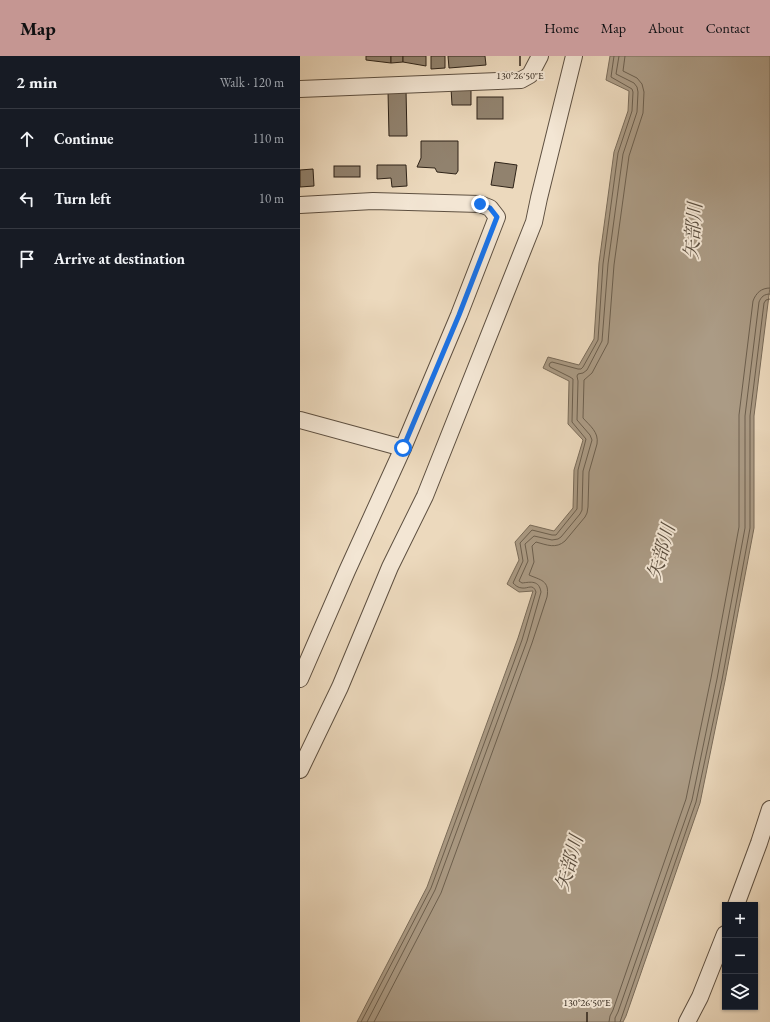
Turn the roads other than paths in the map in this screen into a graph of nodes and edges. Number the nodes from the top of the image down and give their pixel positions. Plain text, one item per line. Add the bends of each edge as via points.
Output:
1 (540, 56) edge
2 (574, 56) edge
3 (300, 89) edge
4 (300, 205) edge
5 (300, 420) edge
6 (403, 448) junction
7 (300, 679) edge
8 (300, 770) edge
9 (770, 809) edge
10 (737, 902) edge
11 (723, 938) edge
12 (687, 1022) edge

1 - 3 street via 530,75 521,80
2 - 8 street via 534,222 425,496 390,567 340,687
4 - 6 street via 373,201 480,204 490,208 497,217
5 - 6 street
6 - 7 street
9 - 10 street
11 - 12 street

